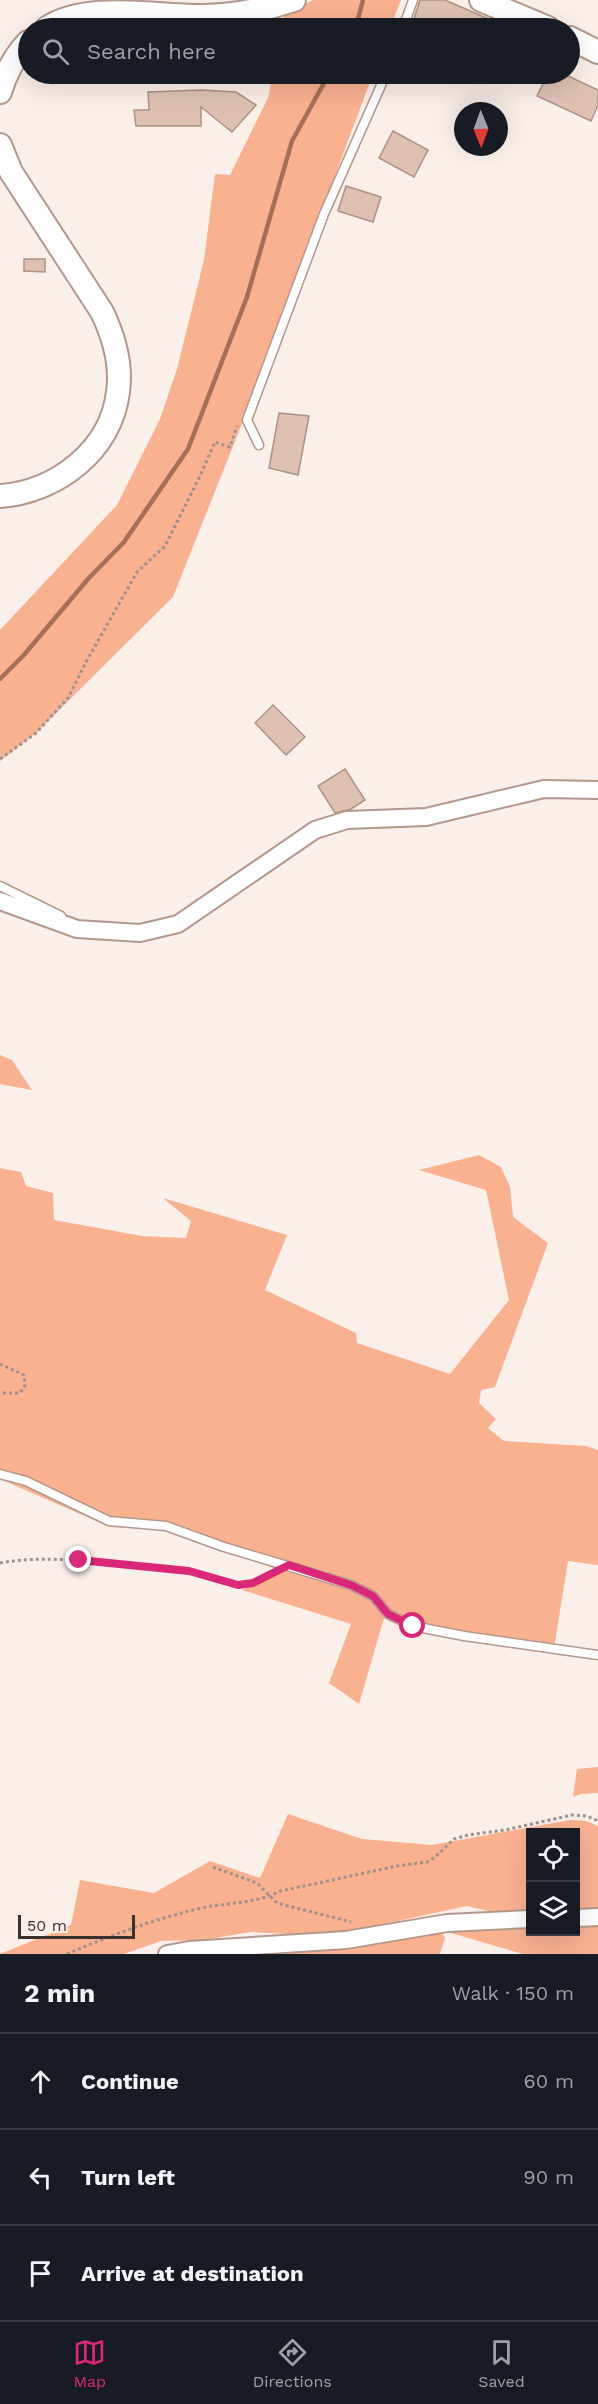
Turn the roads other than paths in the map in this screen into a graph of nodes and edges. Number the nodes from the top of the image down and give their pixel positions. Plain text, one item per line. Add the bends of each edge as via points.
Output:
1 (294, 0) edge
2 (413, 0) edge
3 (481, 0) edge
4 (272, 4) edge
5 (72, 18) edge
6 (406, 18) edge
7 (524, 18) edge
8 (580, 43) edge
9 (598, 52) edge
10 (18, 53) edge
11 (382, 84) edge
12 (0, 92) edge
13 (0, 145) edge
14 (259, 445) dead end
15 (0, 496) edge
16 (598, 790) edge
17 (0, 886) edge
18 (0, 901) edge
19 (77, 930) junction
20 (0, 1474) edge
21 (598, 1655) edge
22 (598, 1917) edge
23 (580, 1918) edge
24 (526, 1919) edge
25 (167, 1954) edge

1 - 4 main road
2 - 6 lane
3 - 7 main road
4 - 5 main road via 238,14 115,13
8 - 9 main road
10 - 12 main road
11 - 14 lane via 324,214 247,420
13 - 15 main road via 10,172 102,312 112,333 119,374 113,414 89,454 47,485 20,495
16 - 19 street via 544,789 426,817 347,820 315,830 178,924 140,933
17 - 19 lane via 64,917
18 - 19 street
20 - 21 lane via 26,1481 109,1521 166,1526 351,1585 373,1596 388,1614 413,1626
22 - 23 street
24 - 25 street via 447,1923 378,1936

